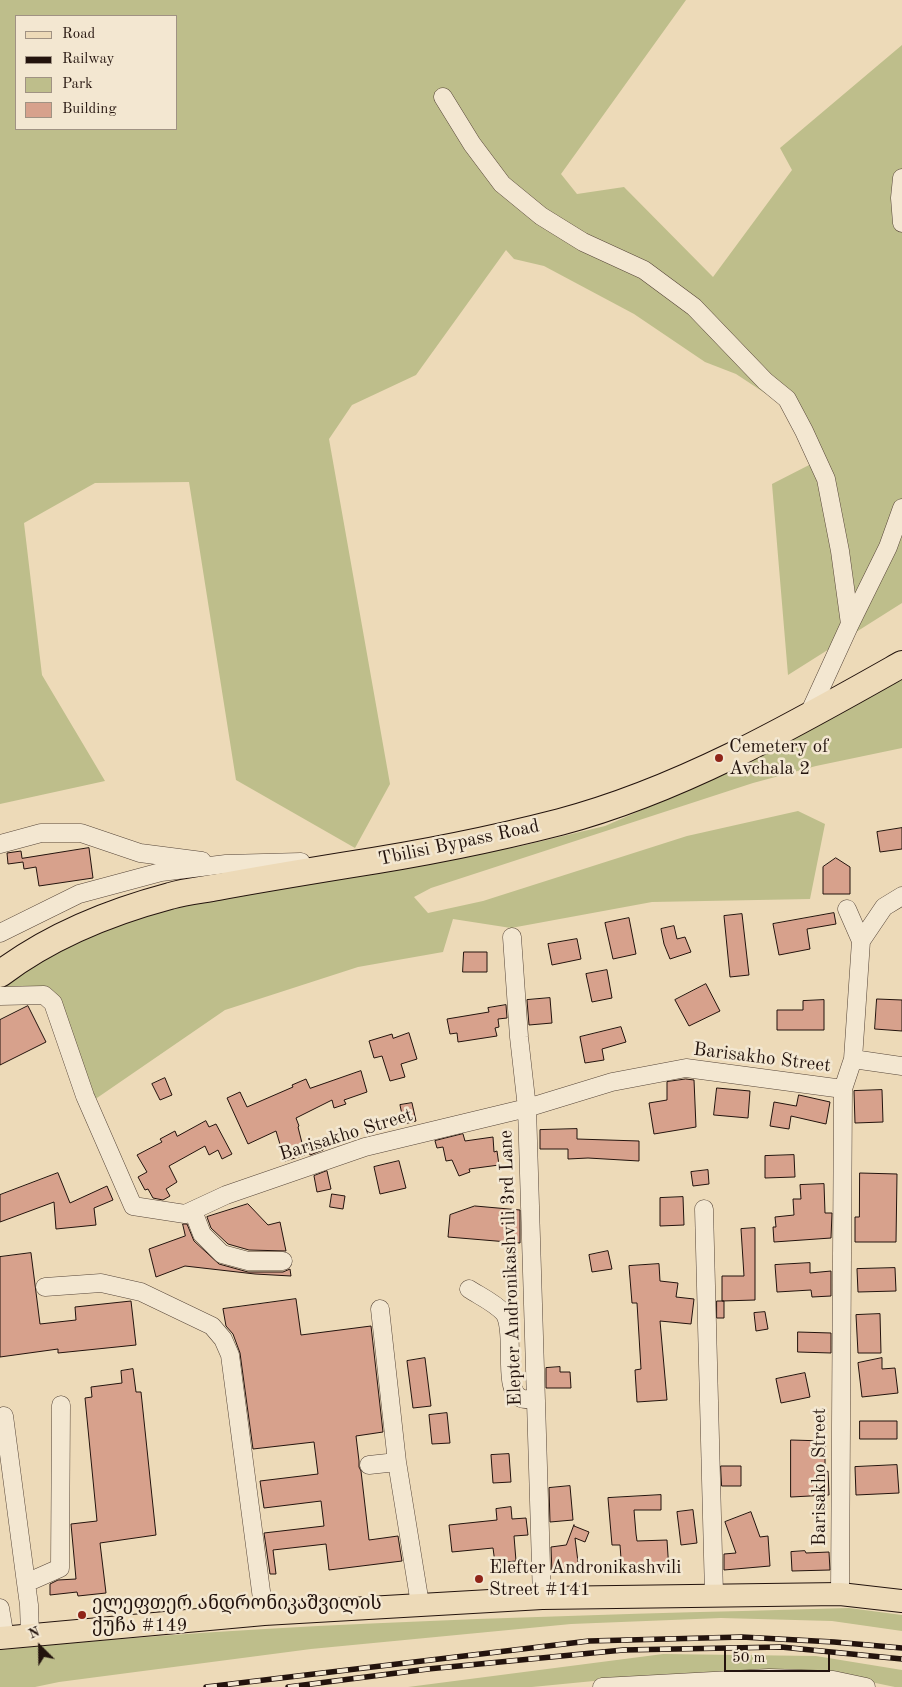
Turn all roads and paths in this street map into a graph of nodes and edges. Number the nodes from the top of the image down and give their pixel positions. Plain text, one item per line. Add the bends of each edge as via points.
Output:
1 (443, 97) dead end
2 (902, 178) edge
3 (902, 223) edge
4 (902, 508) edge
5 (895, 546) edge
6 (850, 624) junction
7 (902, 664) edge
8 (807, 718) junction
9 (0, 844) edge
10 (392, 858) junction
11 (226, 864) junction
12 (902, 896) edge
13 (847, 909) dead end
14 (0, 933) edge
15 (512, 937) dead end
16 (861, 941) junction
17 (0, 974) edge
18 (0, 996) edge
19 (853, 1059) junction
20 (902, 1066) edge
21 (843, 1090) junction
22 (527, 1108) junction
23 (704, 1209) dead end
24 (193, 1211) junction
25 (283, 1261) dead end
26 (45, 1287) dead end
27 (469, 1289) dead end
28 (380, 1309) dead end
29 (536, 1400) junction
30 (61, 1405) dead end
31 (4, 1416) dead end
32 (397, 1462) junction
33 (369, 1464) dead end
34 (26, 1583) junction
35 (714, 1594) junction
36 (840, 1594) junction
37 (542, 1598) junction
38 (902, 1601) edge
39 (420, 1604) junction
40 (0, 1608) edge
41 (264, 1614) junction
42 (30, 1635) junction
43 (2, 1638) edge
44 (769, 1682) edge
45 (717, 1683) edge
46 (602, 1687) edge
47 (866, 1687) edge

1 - 6 street via 502,184 541,216 583,242 644,270 694,307 765,381 787,399 826,479
2 - 3 street
4 - 5 street
5 - 6 street
6 - 8 street
7 - 8 highway, Tbilisi Bypass Road
8 - 10 highway, Tbilisi Bypass Road via 740,753 602,809 476,843
9 - 11 street via 41,833 81,833 140,853
10 - 11 street
10 - 17 highway, Tbilisi Bypass Road via 172,895 102,917 39,947
11 - 14 street via 161,872 78,894
12 - 16 street via 884,907
13 - 16 street, Barisakho Street
15 - 22 street, Elepter Andronikashvili 3rd Lane
16 - 19 street, Barisakho Street
18 - 24 street, Barisakho Street via 44,995 53,1002 85,1096 133,1206 185,1214
19 - 20 street, Barisakho Street
19 - 21 street, Barisakho Street
21 - 22 street, Barisakho Street via 686,1068 612,1082
21 - 36 street, Barisakho Street
22 - 24 street, Barisakho Street via 365,1148 226,1195
22 - 29 street, Elepter Andronikashvili 3rd Lane
23 - 35 street
24 - 25 street via 202,1234 222,1254 248,1261
26 - 41 street via 101,1283 141,1292 212,1326 223,1339 230,1355
27 - 29 street via 504,1314 514,1392 520,1398
28 - 32 street
29 - 37 street, Elepter Andronikashvili 3rd Lane
30 - 34 street via 60,1568
31 - 34 street
32 - 33 street
32 - 39 street
34 - 42 street
35 - 36 main road
35 - 37 main road
36 - 38 main road
37 - 39 main road
39 - 41 main road
40 - 43 street
41 - 42 main road
42 - 43 main road
44 - 45 street
44 - 47 street via 833,1680
45 - 46 street

